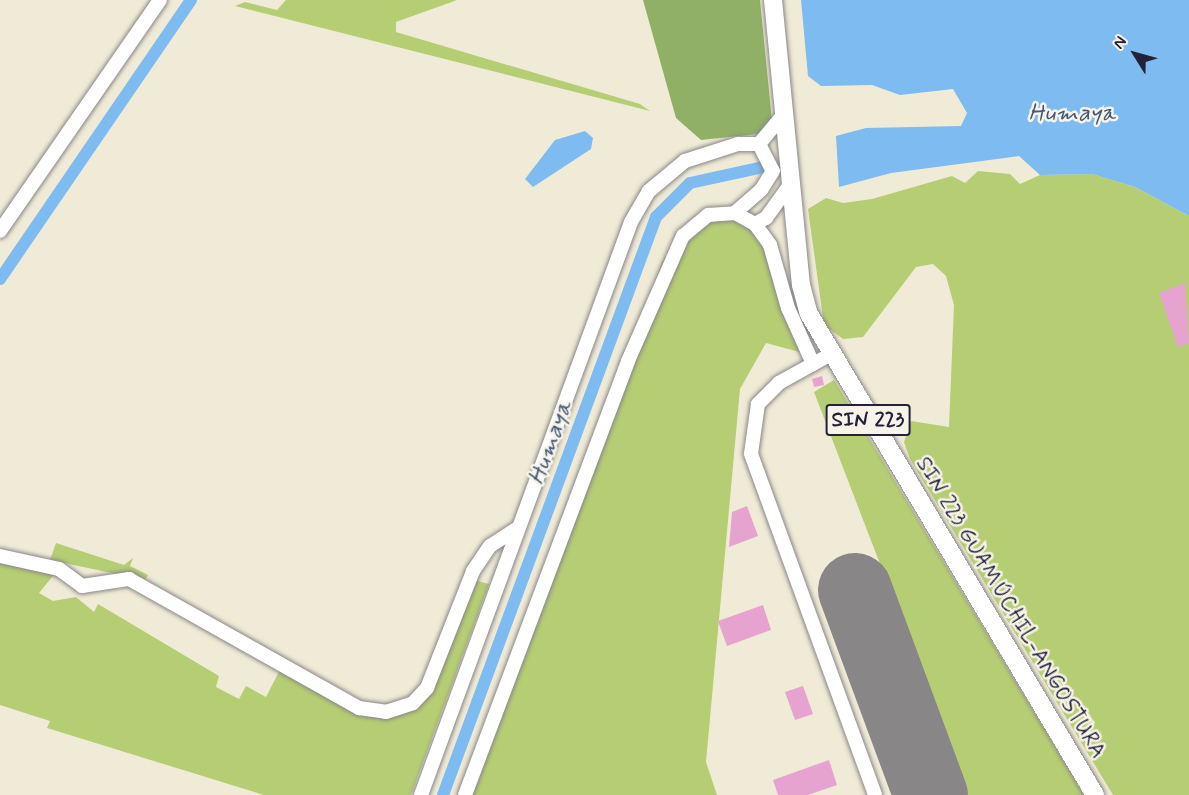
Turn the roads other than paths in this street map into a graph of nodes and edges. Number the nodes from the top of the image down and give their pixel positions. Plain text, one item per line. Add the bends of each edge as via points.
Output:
1 (160, 0) edge
2 (773, 0) edge
3 (784, 114) junction
4 (759, 144) junction
5 (793, 181) junction
6 (735, 213) junction
7 (755, 224) junction
8 (0, 231) edge
9 (821, 360) junction
10 (518, 528) junction
11 (0, 556) edge
12 (473, 571) junction
13 (498, 580) junction
14 (420, 795) edge
15 (465, 795) edge
16 (875, 795) edge
17 (1095, 795) edge

1 - 8 street
2 - 3 main road, SIN 223 GUAMÚCHIL-ANGOSTURA / SIN 223
3 - 4 street
3 - 5 main road, SIN 223 GUAMÚCHIL-ANGOSTURA / SIN 223
4 - 6 street via 773,171 761,190
4 - 10 street via 738,144 685,161 649,191 617,256
5 - 7 street via 773,213
5 - 9 main road, SIN 223 GUAMÚCHIL-ANGOSTURA / SIN 223 via 801,285
6 - 7 street
6 - 15 street via 694,222 670,262
7 - 9 street via 770,245 788,308
9 - 16 street via 779,383 758,404 751,454
9 - 17 main road, SIN 223 GUAMÚCHIL-ANGOSTURA / SIN 223
10 - 12 street via 490,546
10 - 13 street
11 - 12 street via 59,569 82,586 129,579 359,708 386,712 413,702 427,688
12 - 13 street
13 - 14 street

